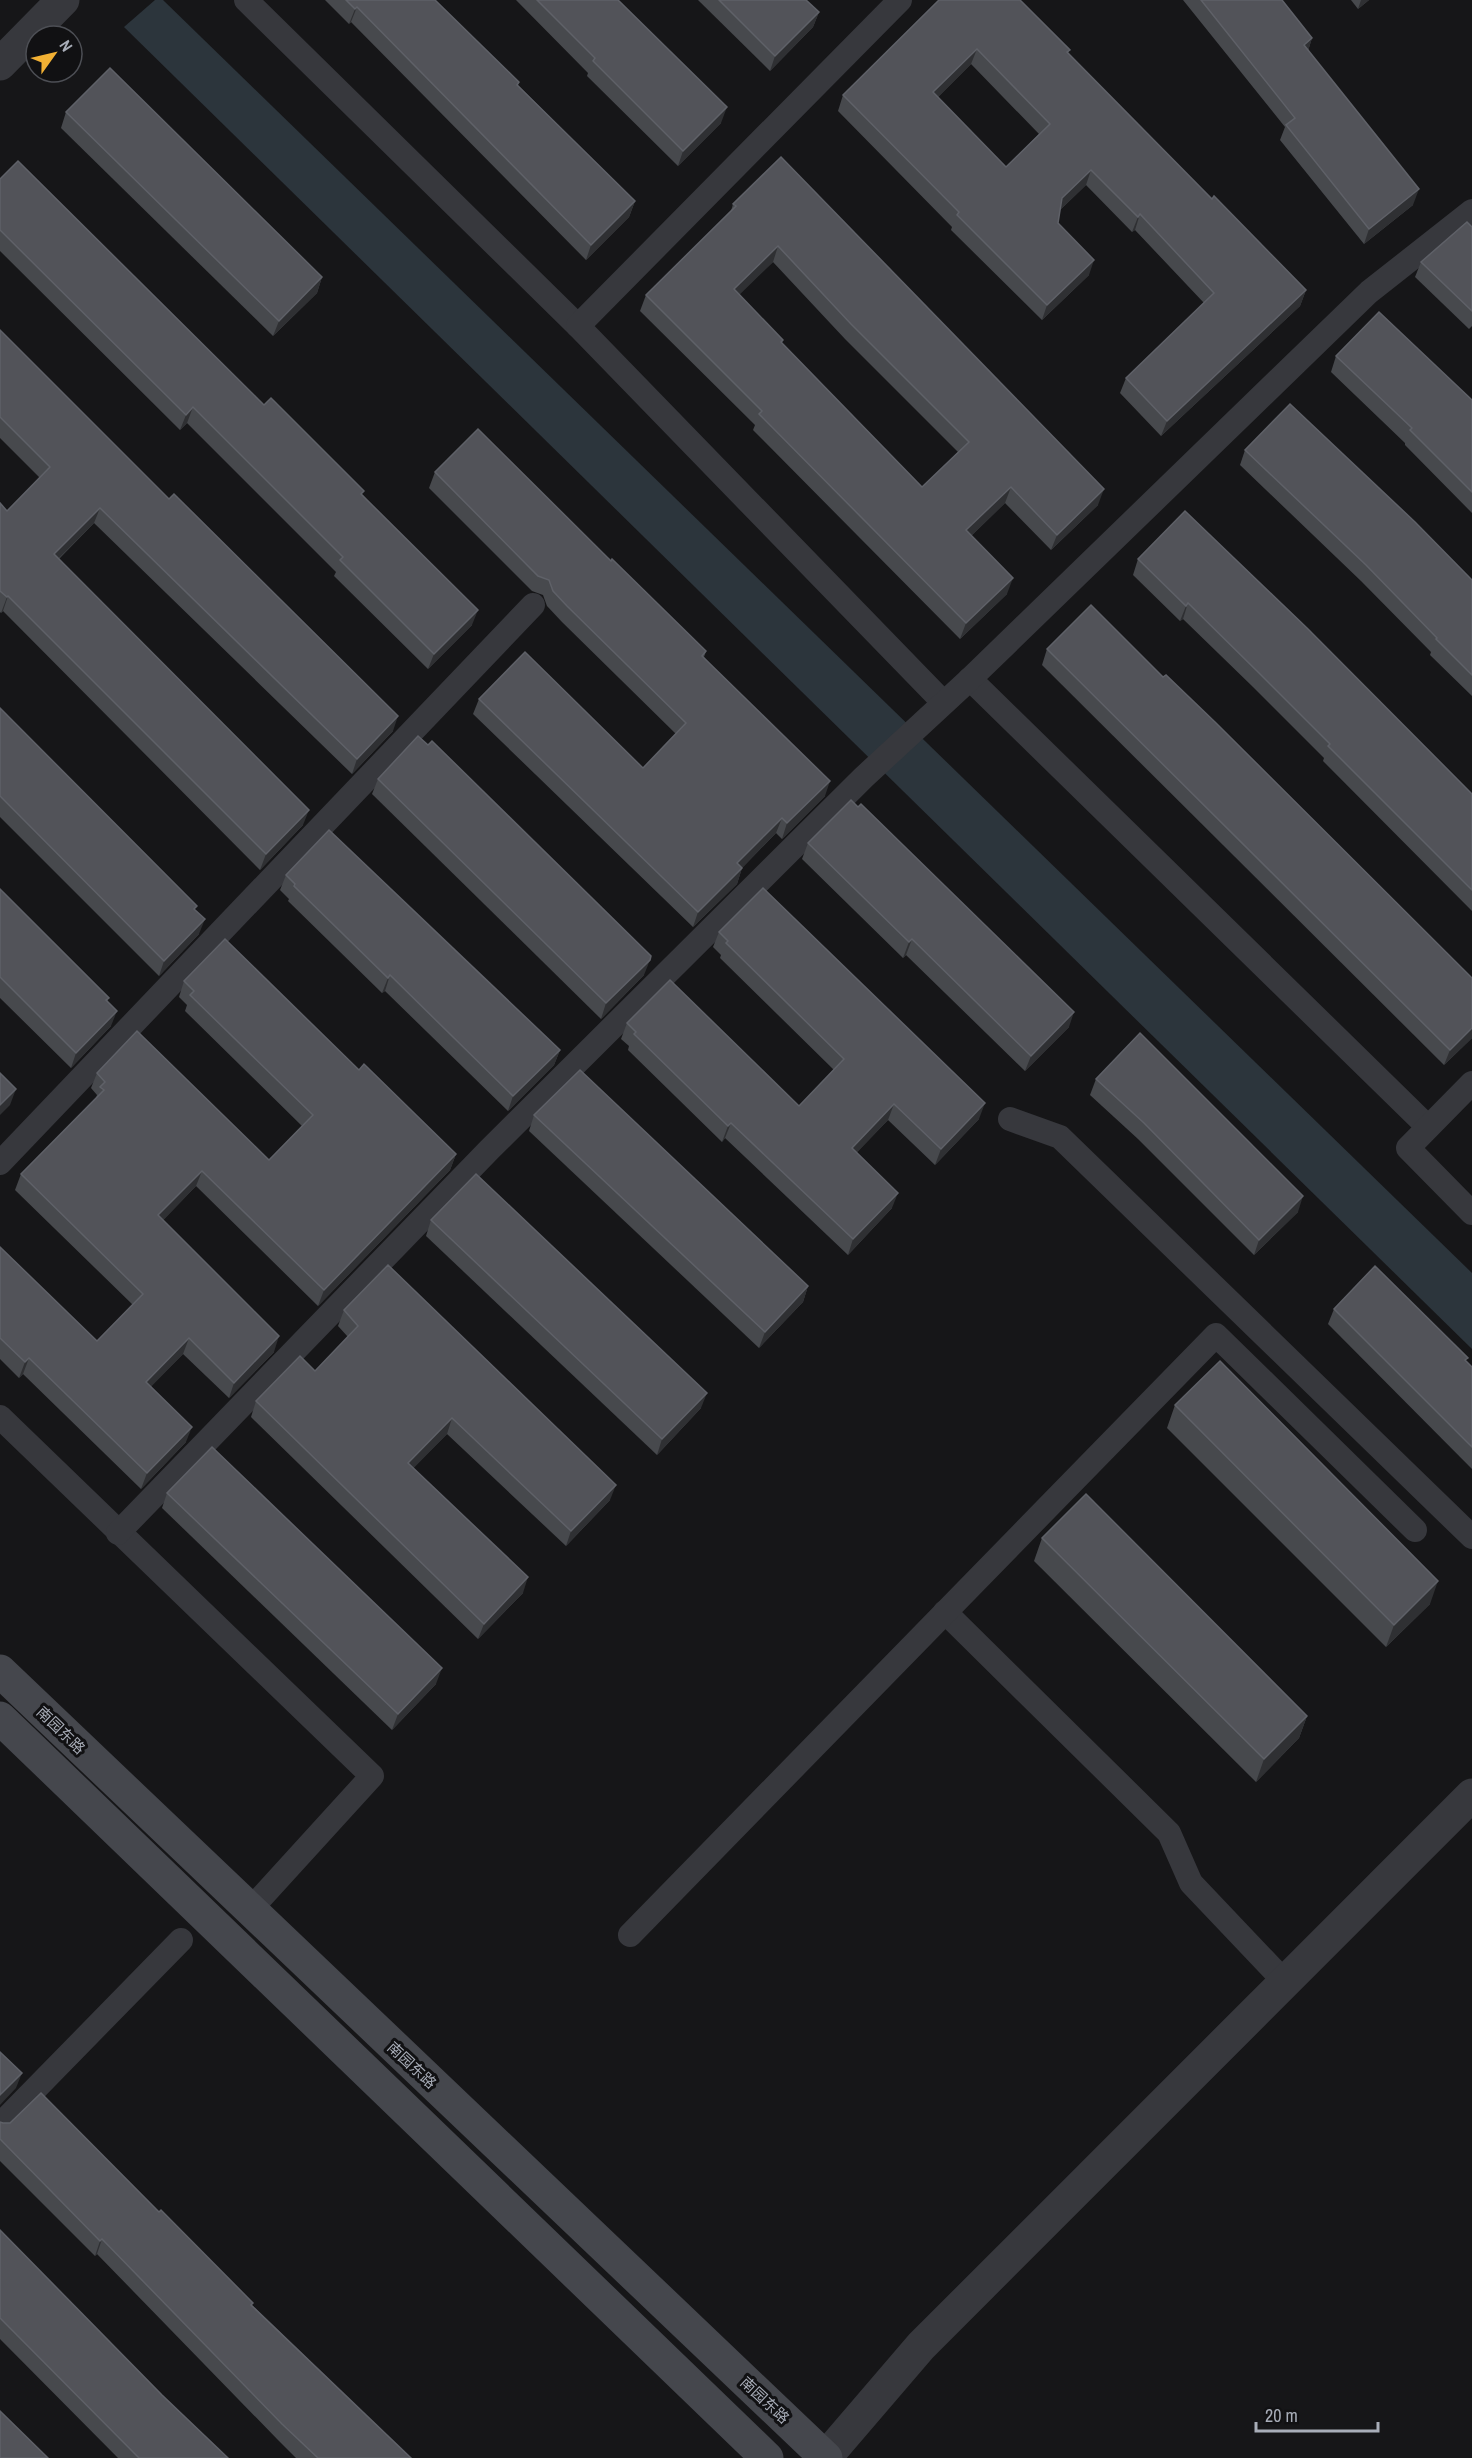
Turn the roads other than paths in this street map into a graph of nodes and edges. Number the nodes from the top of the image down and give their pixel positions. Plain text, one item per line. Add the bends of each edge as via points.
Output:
1 (63, 0) edge
2 (246, 0) edge
3 (900, 0) edge
4 (0, 64) edge
5 (1472, 211) edge
6 (578, 326) junction
7 (533, 606) dead end
8 (970, 679) junction
9 (943, 702) junction
10 (1472, 1083) edge
11 (1010, 1119) dead end
12 (1428, 1127) junction
13 (0, 1163) edge
14 (1472, 1213) edge
15 (0, 1418) edge
16 (1415, 1530) dead end
17 (118, 1533) junction
18 (1472, 1537) edge
19 (945, 1612) junction
20 (0, 1671) edge
21 (0, 1718) edge
22 (1472, 1795) edge
23 (249, 1911) junction
24 (630, 1935) dead end
25 (181, 1940) dead end
26 (1285, 1982) junction
27 (0, 2125) edge
28 (766, 2458) edge
29 (825, 2458) edge

1 - 4 street
2 - 6 lane
3 - 6 lane
5 - 8 lane via 1369,292
6 - 9 lane
7 - 13 lane
8 - 9 lane
8 - 12 lane
9 - 17 lane via 489,1150
10 - 12 lane
11 - 18 lane via 1060,1137
12 - 14 lane via 1408,1148
15 - 17 lane
16 - 19 lane via 1216,1335
17 - 23 lane via 372,1776
19 - 24 lane
19 - 26 lane via 1169,1833 1191,1883
20 - 23 main road, 南园东路
21 - 28 main road
22 - 26 street
23 - 29 main road, 南园东路
25 - 27 lane
26 - 29 street via 921,2346

